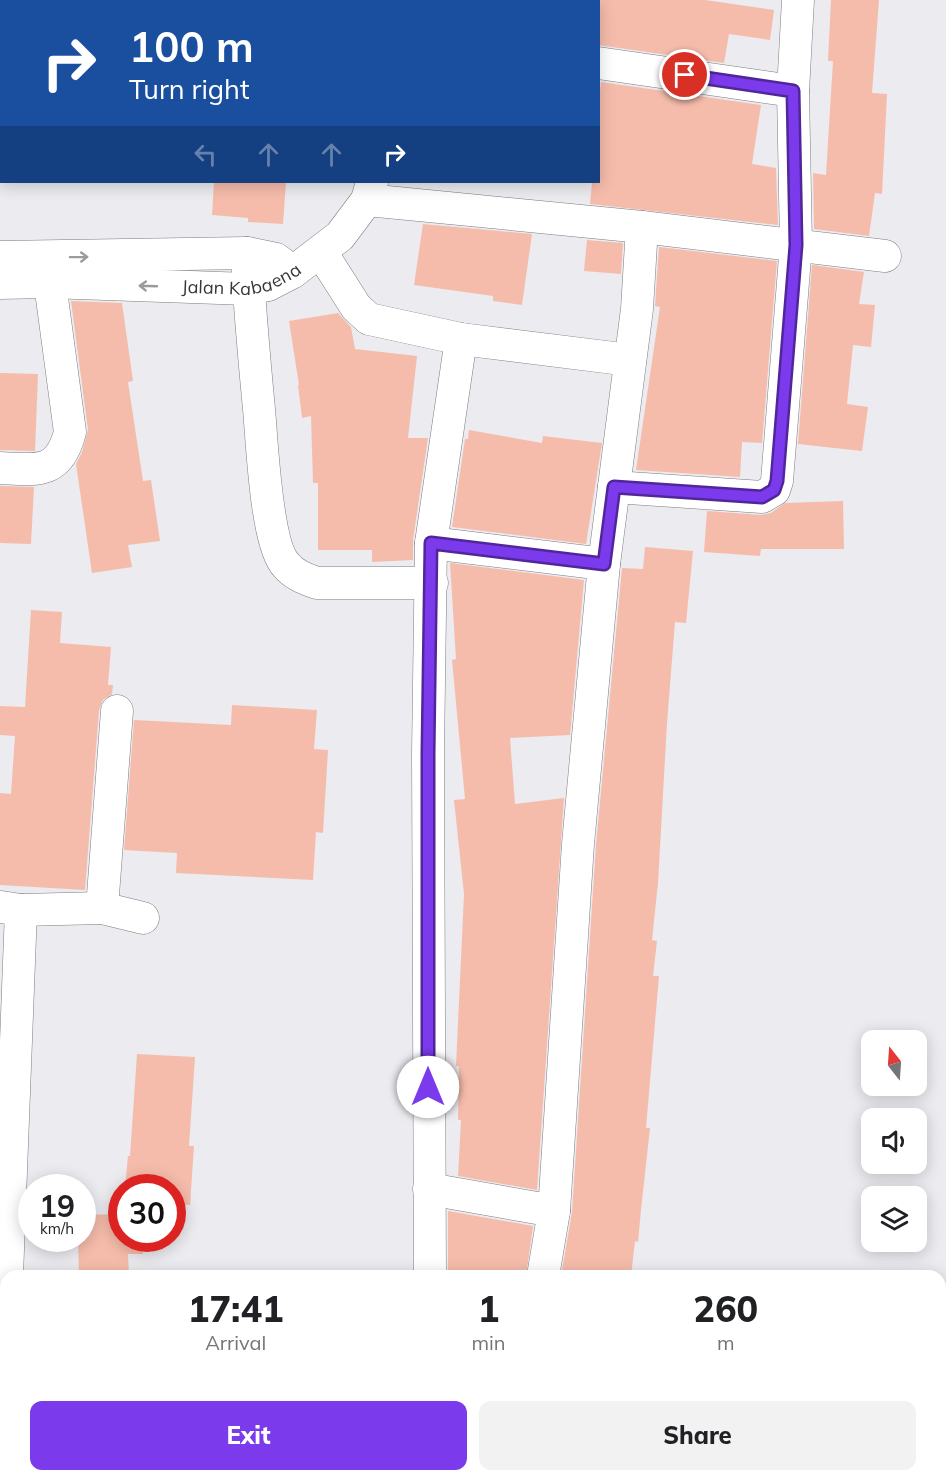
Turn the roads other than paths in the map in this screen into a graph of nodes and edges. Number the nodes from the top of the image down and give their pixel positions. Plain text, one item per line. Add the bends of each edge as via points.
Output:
1 (798, 0) edge
2 (600, 63) edge
3 (793, 91) junction
4 (370, 191) edge
5 (642, 226) junction
6 (796, 245) junction
7 (321, 252) junction
8 (247, 253) junction
9 (885, 256) dead end
10 (0, 257) edge
11 (48, 270) junction
12 (293, 272) junction
13 (0, 283) edge
14 (248, 289) junction
15 (461, 339) junction
16 (630, 360) junction
17 (0, 468) edge
18 (614, 487) junction
19 (431, 543) junction
20 (604, 564) junction
21 (432, 583) junction
22 (117, 711) dead end
23 (10, 908) edge
24 (102, 908) junction
25 (143, 918) dead end
26 (429, 1189) junction
27 (554, 1211) junction
28 (7, 1270) edge
29 (430, 1270) edge
30 (544, 1270) edge

1 - 3 street
2 - 3 street
3 - 6 street
4 - 5 street
4 - 7 street via 340,236
5 - 6 street
5 - 16 street
6 - 9 street
6 - 18 street via 774,490 762,497
7 - 12 street
7 - 15 street via 356,308 369,319
11 -> 8 street, Jalan Kabaena
8 - 12 street, Jalan Kabaena via 276,259
8 - 14 street
10 - 11 street, Jalan Kabaena
11 - 13 street, Jalan Kabaena
14 -> 11 street, Jalan Kabaena
11 - 17 street via 70,432 65,449 53,463 35,470
12 - 14 street, Jalan Kabaena via 268,285
14 - 21 street via 267,501 285,565 317,583
15 - 16 street
15 - 19 street
16 - 18 street
18 - 20 street
19 - 20 street
19 - 21 street
20 - 27 street via 578,844
21 - 26 street via 428,753
22 - 24 street
23 - 24 street
23 - 28 street
24 - 25 street
26 - 27 street
26 - 29 street
27 - 30 street

